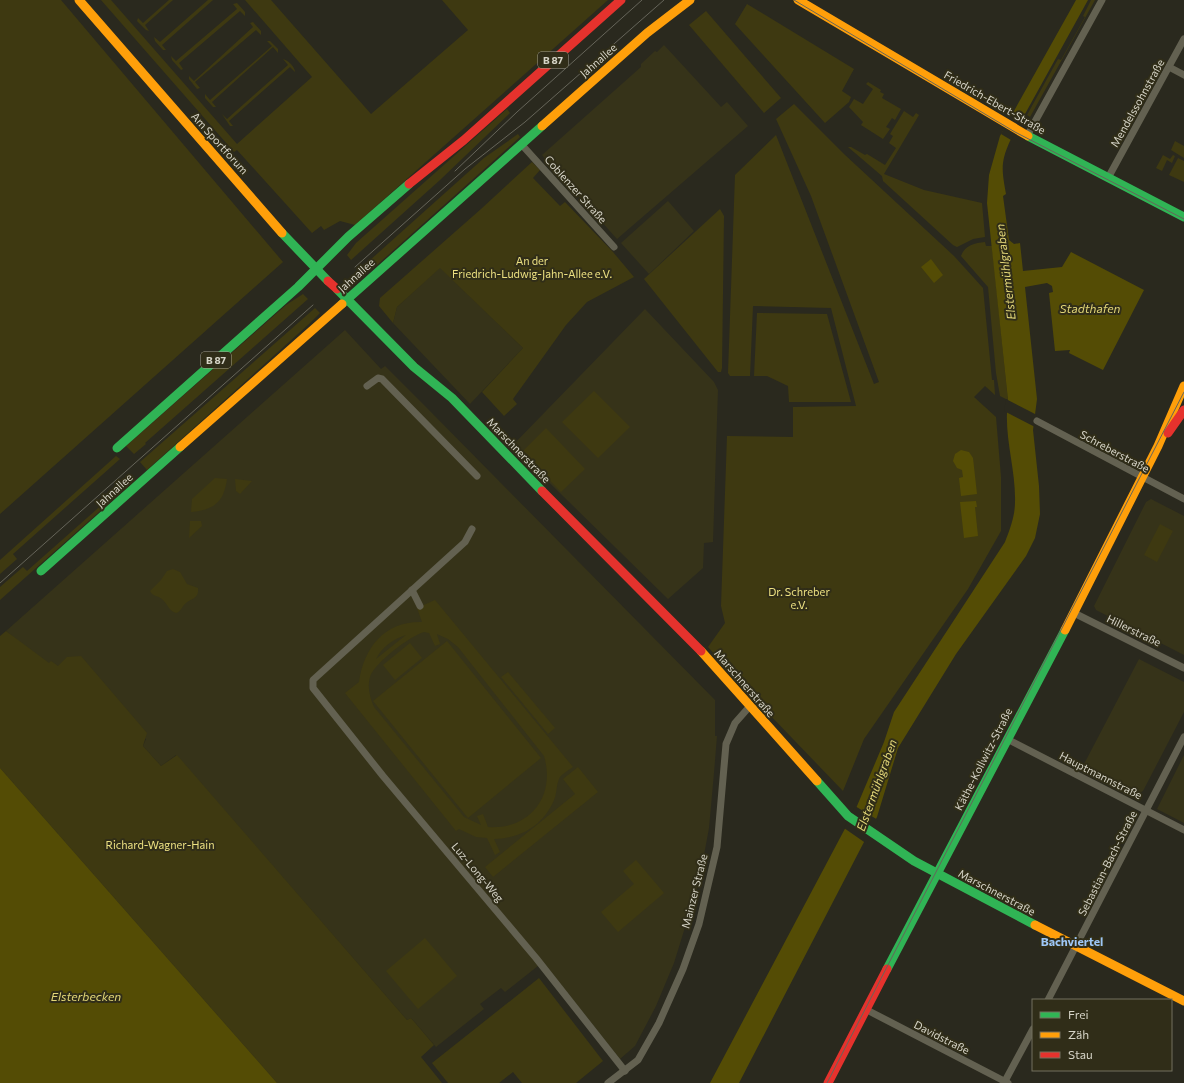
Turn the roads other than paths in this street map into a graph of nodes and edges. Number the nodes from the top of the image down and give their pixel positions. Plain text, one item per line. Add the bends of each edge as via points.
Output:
1 (78, 0) edge
2 (621, 0) edge
3 (690, 0) edge
4 (798, 0) edge
5 (1102, 0) edge
6 (1184, 39) edge
7 (1169, 67) junction
8 (1184, 75) edge
9 (1027, 136) junction
10 (522, 145) junction
11 (1108, 178) junction
12 (1184, 217) edge
13 (614, 247) dead end
14 (316, 269) junction
15 (347, 300) junction
16 (367, 386) dead end
17 (1184, 386) edge
18 (1184, 410) edge
19 (1036, 422) dead end
20 (1158, 446) junction
21 (117, 448) dead end
22 (477, 476) dead end
23 (1142, 478) junction
24 (1184, 500) edge
25 (472, 529) dead end
26 (41, 571) dead end
27 (412, 590) junction
28 (420, 606) dead end
29 (1074, 613) junction
30 (1184, 668) edge
31 (750, 706) junction
32 (1184, 737) edge
33 (1007, 739) junction
34 (1146, 810) junction
35 (1184, 830) edge
36 (938, 874) junction
37 (1077, 946) junction
38 (1049, 999) edge
39 (1184, 1001) edge
40 (867, 1010) junction
41 (1032, 1031) edge
42 (625, 1071) junction
43 (1006, 1082) edge
44 (608, 1083) edge
45 (828, 1083) edge

1 - 14 main road, Am Sportforum via 298,252
2 - 14 main road, B 87 via 447,154 342,242
3 - 10 main road, Jahnallee via 647,33
4 - 9 main road, Friedrich-Ebert-Straße
5 - 9 street
6 - 7 street, Mendelssohnstraße
7 - 8 street
7 - 11 street, Mendelssohnstraße
9 - 11 main road, Friedrich-Ebert-Straße
10 - 13 street, Coblenzer Straße
10 - 15 main road, Jahnallee
11 - 12 main road, Friedrich-Ebert-Straße
14 - 15 main road, Am Sportforum, bridge
14 - 21 main road, B 87
15 - 26 main road, Jahnallee
15 - 31 main road, Marschnerstraße via 414,367 452,398 696,645
16 - 22 street via 378,378 382,379
17 - 20 main road, Käthe-Kollwitz-Straße via 1174,404
18 - 20 main road, Käthe-Kollwitz-Straße
19 - 23 street, Schreberstraße
20 - 23 main road, Käthe-Kollwitz-Straße
23 - 24 street, Schreberstraße
23 - 29 main road, Käthe-Kollwitz-Straße
25 - 27 street via 465,542
27 - 28 street
27 - 42 street, Luz-Long-Weg via 313,680 313,688 383,776 536,958
29 - 30 street, Hillerstraße
29 - 33 main road, Käthe-Kollwitz-Straße
31 - 36 main road, Marschnerstraße via 848,816 914,861
31 - 42 street, Mainzer Straße via 735,723 726,744 717,847 699,924 683,969 659,1023 638,1060
32 - 34 street, Sebastian-Bach-Straße
33 - 34 street, Hauptmannstraße
33 - 36 main road, Käthe-Kollwitz-Straße
34 - 35 street, Hauptmannstraße
34 - 37 street, Sebastian-Bach-Straße
36 - 37 main road, Marschnerstraße
36 - 40 main road, Käthe-Kollwitz-Straße
37 - 38 street, Sebastian-Bach-Straße
37 - 39 main road, Marschnerstraße
40 - 43 street, Davidstraße
40 - 45 main road, Käthe-Kollwitz-Straße
41 - 43 street
42 - 44 street, Mainzer Straße

